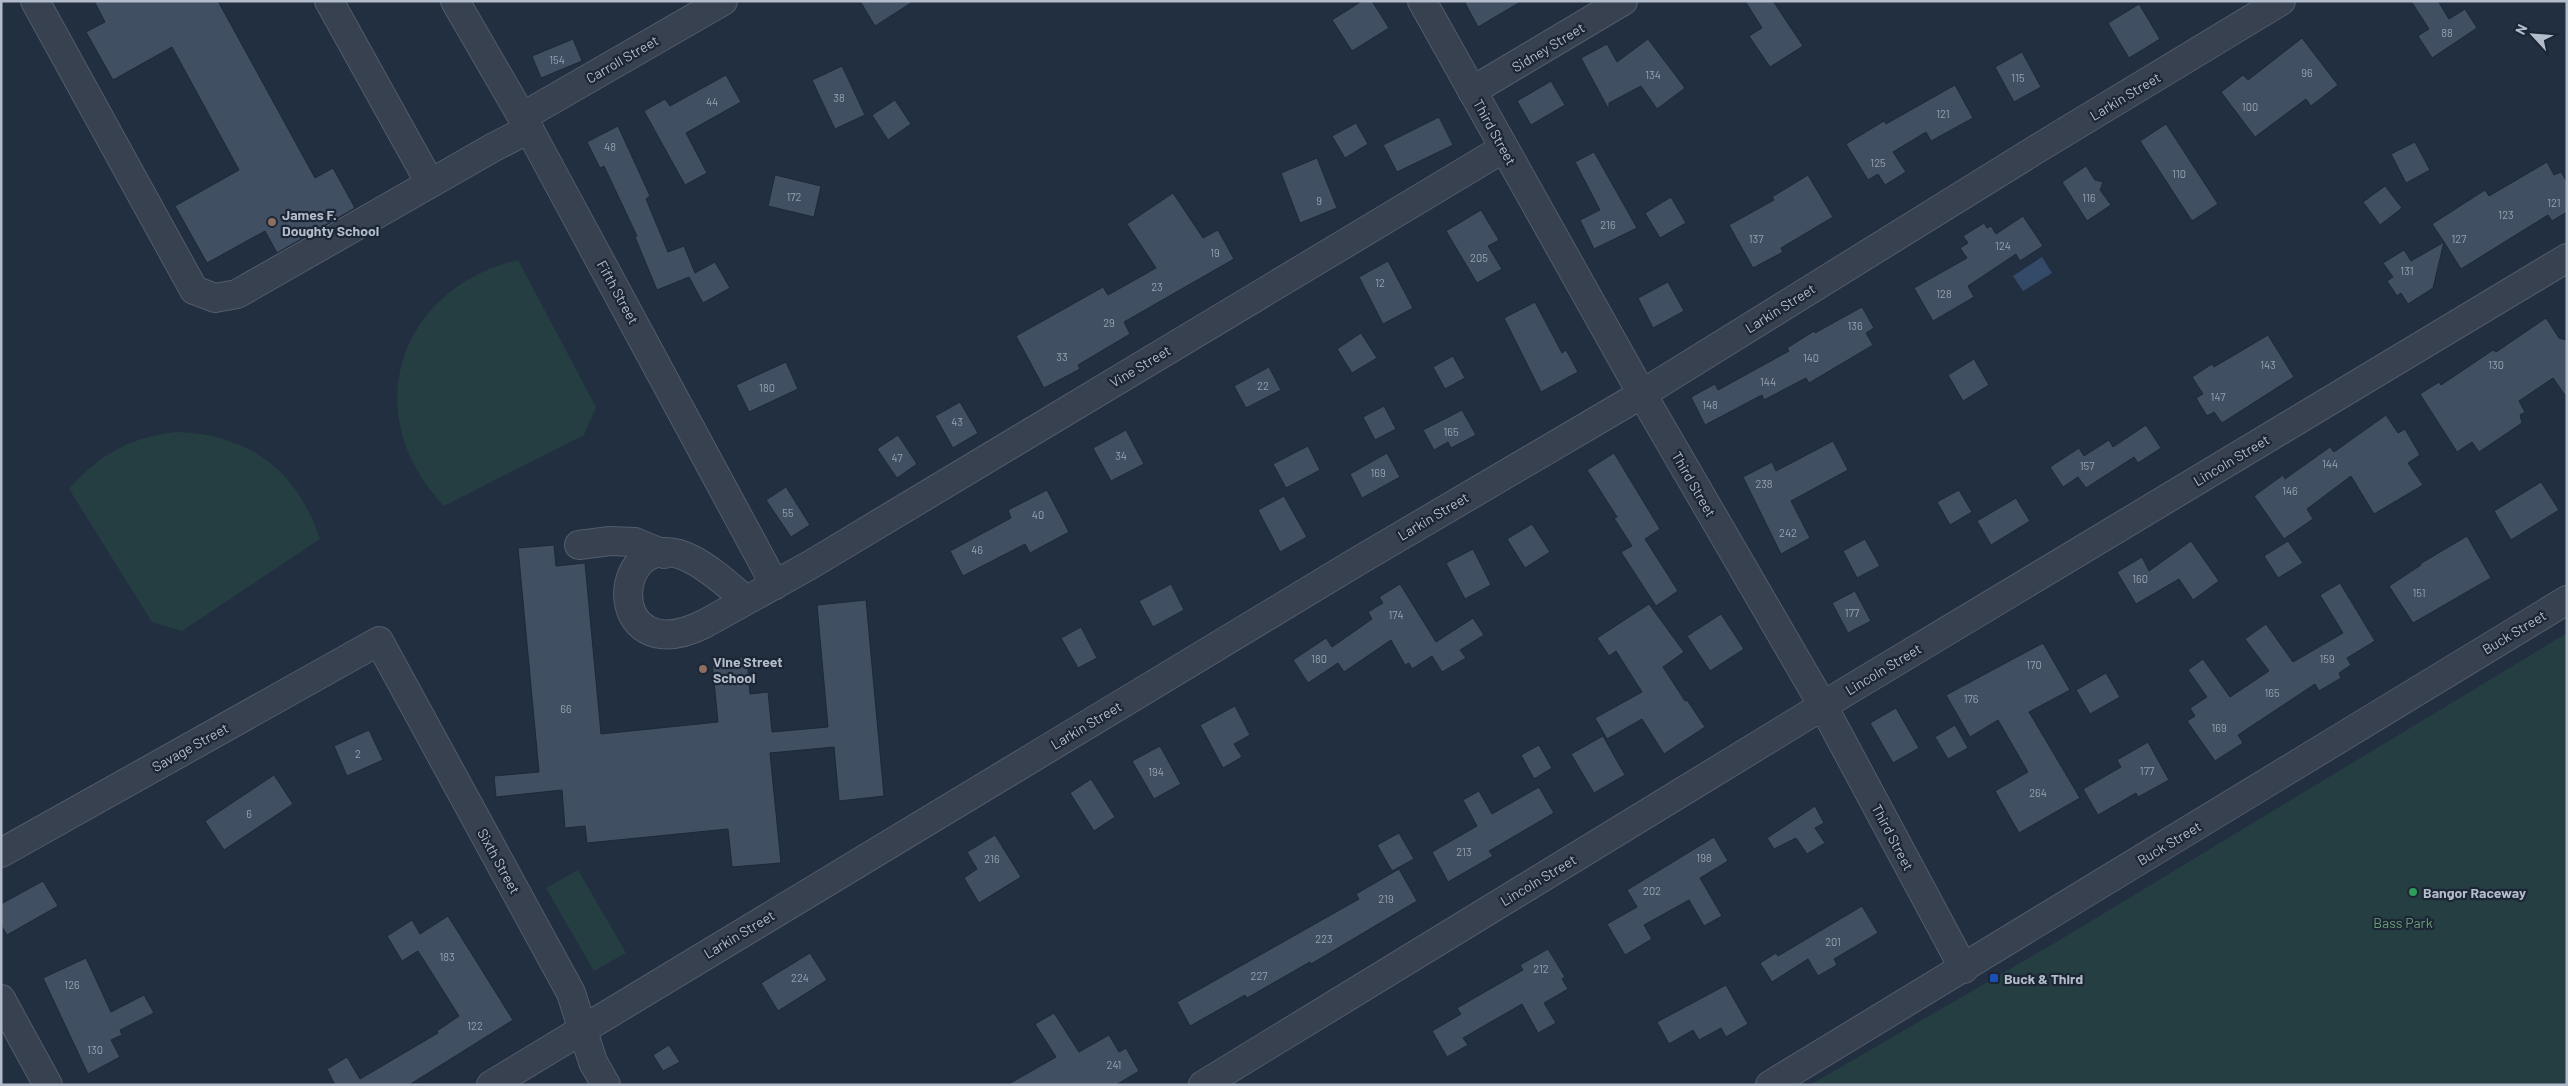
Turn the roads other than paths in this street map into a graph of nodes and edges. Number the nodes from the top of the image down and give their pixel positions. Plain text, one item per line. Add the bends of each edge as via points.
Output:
1 (35, 1) edge
2 (328, 1) edge
3 (455, 1) edge
4 (723, 1) edge
5 (1422, 1) edge
6 (1624, 1) edge
7 (2281, 1) edge
8 (1472, 91) junction
9 (525, 123) junction
10 (1504, 148) junction
11 (430, 183) junction
12 (2567, 258) edge
13 (1642, 394) junction
14 (580, 545) dead end
15 (664, 554) junction
16 (775, 585) junction
17 (746, 600) junction
18 (2567, 600) edge
19 (379, 642) joint
20 (1823, 706) junction
21 (1, 853) edge
22 (1964, 968) junction
23 (1, 999) edge
24 (583, 1029) junction
25 (48, 1085) edge
26 (491, 1085) edge
27 (606, 1085) edge
28 (1203, 1085) edge
29 (1770, 1085) edge

1 - 11 street, Carroll Street via 194,290 215,298 237,294
2 - 11 street
3 - 9 street, Fifth Street
4 - 9 street, Carroll Street
5 - 8 street, Third Street
6 - 8 street, Sidney Street
7 - 13 street, Larkin Street
8 - 10 street, Third Street
9 - 11 street, Carroll Street
9 - 16 street, Fifth Street
10 - 13 street, Third Street
10 - 16 street, Vine Street
12 - 20 street, Lincoln Street
13 - 20 street, Third Street
13 - 24 street, Larkin Street via 1358,561
14 - 15 street via 635,542
15 - 17 street via 690,558
15 - 17 street, Vine Street via 654,554 638,565 629,579 626,597 638,624 654,633 687,632
16 - 17 street, Vine Street
18 - 22 street, Buck Street
19 - 21 street, Savage Street
19 - 24 street, Sixth Street via 571,993
20 - 22 street, Third Street
20 - 28 street, Lincoln Street
22 - 29 street, Buck Street
23 - 25 street
24 - 26 street, Larkin Street
24 - 27 street, Sixth Street via 593,1062

